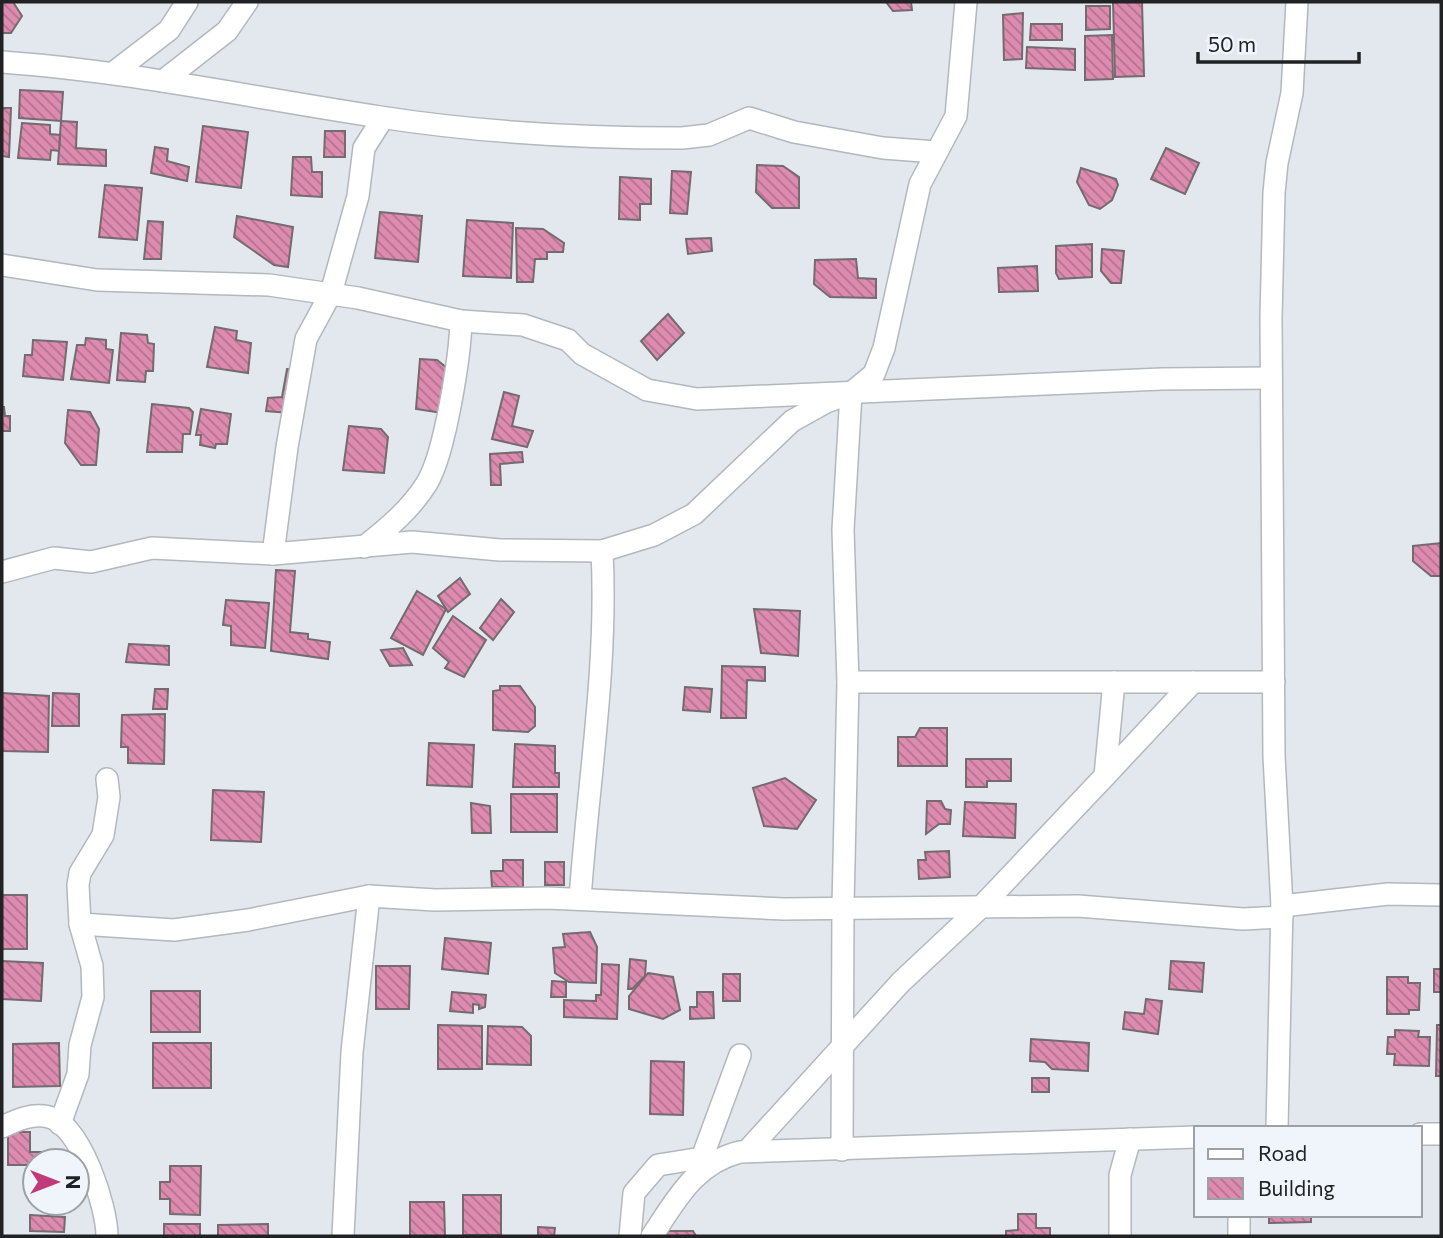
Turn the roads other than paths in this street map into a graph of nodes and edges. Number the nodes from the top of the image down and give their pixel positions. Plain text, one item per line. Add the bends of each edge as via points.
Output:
1 (187, 2) edge
2 (247, 2) edge
3 (966, 2) edge
4 (1297, 2) edge
5 (2, 62) edge
6 (113, 73) junction
7 (163, 81) junction
8 (383, 118) junction
9 (936, 152) junction
10 (2, 265) edge
11 (331, 293) junction
12 (461, 321) junction
13 (1271, 378) junction
14 (850, 393) junction
15 (364, 547) junction
16 (602, 551) junction
17 (274, 554) junction
18 (2, 572) edge
19 (848, 682) junction
20 (1114, 682) junction
21 (1193, 682) junction
22 (1274, 682) junction
23 (1105, 776) junction
24 (107, 779) dead end
25 (1441, 895) edge
26 (369, 896) junction
27 (580, 899) junction
28 (843, 906) junction
29 (981, 907) junction
30 (1282, 912) junction
31 (80, 924) junction
32 (842, 1045) junction
33 (740, 1055) dead end
34 (60, 1124) junction
35 (1277, 1126) edge
36 (2, 1127) edge
37 (1422, 1134) edge
38 (1441, 1134) edge
39 (1194, 1138) edge
40 (1130, 1139) junction
41 (842, 1150) junction
42 (747, 1151) junction
43 (1239, 1217) edge
44 (107, 1236) edge
45 (343, 1236) edge
46 (630, 1236) edge
47 (652, 1236) edge
48 (1120, 1236) edge
49 (1239, 1236) edge

1 - 6 street via 164,35
2 - 7 street via 227,31
3 - 9 street via 956,116
4 - 13 street via 1292,93 1274,193
5 - 6 street
6 - 7 street
7 - 8 street
8 - 9 street via 491,129 682,138 709,135 749,118 794,132
8 - 11 street via 364,148 358,196
9 - 14 street via 920,184 880,360 874,374
10 - 11 street via 97,280 244,284
11 - 12 street
11 - 17 street via 306,339
12 - 14 street via 523,325 548,332 647,390 684,397
12 - 15 street via 460,354 434,469 396,522
13 - 14 street
13 - 22 street
14 - 16 street via 792,421 694,514 654,535
14 - 19 street via 843,530
15 - 16 street via 412,542 500,550
15 - 17 street
16 - 27 street via 604,599 593,775
17 - 18 street via 152,548 91,562 54,558
19 - 20 street
19 - 28 street
20 - 21 street
20 - 23 street
21 - 22 street
21 - 23 street
22 - 30 street
23 - 29 street
24 - 31 street via 103,835 80,873
25 - 30 street via 1388,894
26 - 27 street
26 - 31 street via 174,930
26 - 45 street via 352,1052
27 - 28 street via 784,909
28 - 29 street
28 - 32 street
29 - 30 street via 1079,906 1243,919
29 - 32 street
30 - 35 street
31 - 34 street via 90,952 93,997 80,1045 78,1074
32 - 41 street
32 - 42 street
33 - 46 street via 702,1158 658,1165 634,1193
34 - 36 street via 38,1116
34 - 44 street via 86,1159
37 - 38 street
39 - 40 street
40 - 41 street
40 - 48 street via 1120,1175
41 - 42 street
42 - 47 street via 719,1157 696,1173
43 - 49 street

